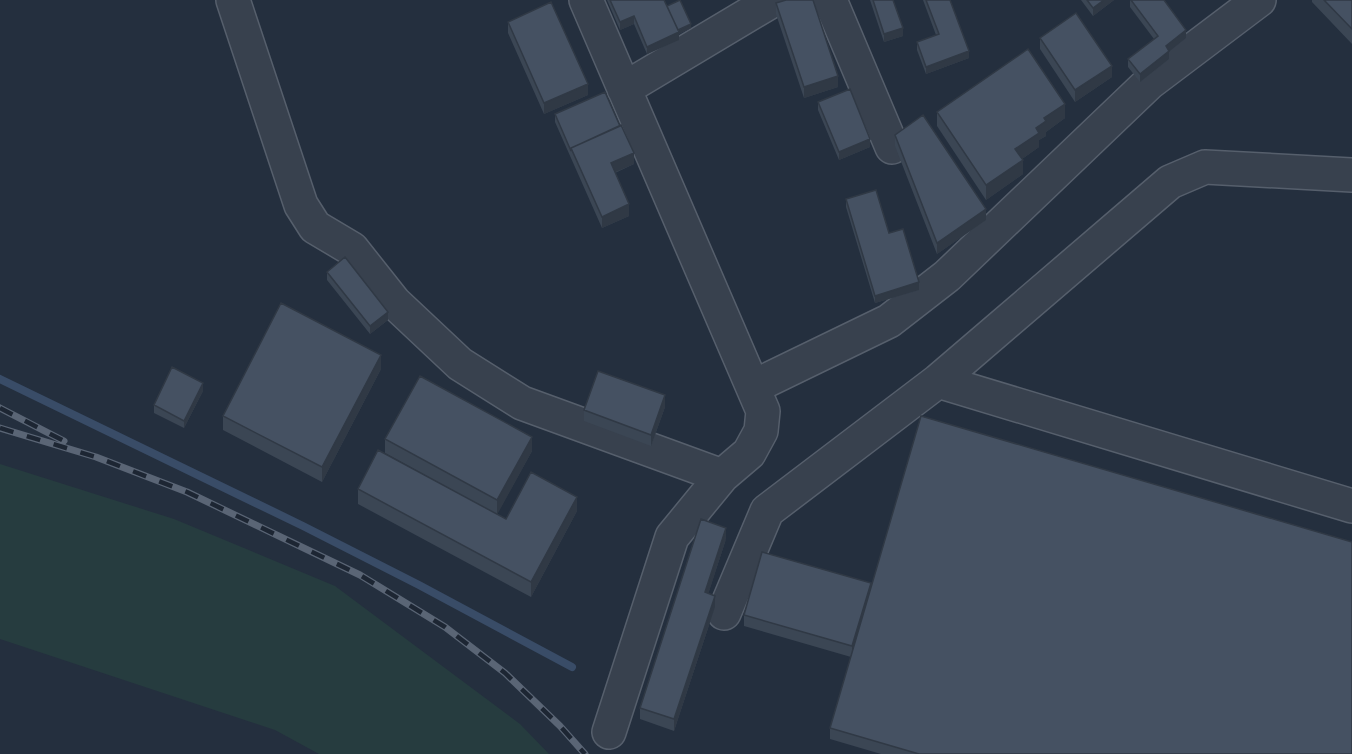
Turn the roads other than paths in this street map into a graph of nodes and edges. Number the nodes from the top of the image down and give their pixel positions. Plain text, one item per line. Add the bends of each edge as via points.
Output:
1 (233, 0) edge
2 (586, 0) edge
3 (773, 0) edge
4 (830, 0) edge
5 (1259, 0) edge
6 (624, 89) junction
7 (892, 147) dead end
8 (1352, 175) edge
9 (938, 381) junction
10 (753, 387) junction
11 (722, 476) junction
12 (1352, 506) edge
13 (724, 613) dead end
14 (609, 732) dead end

1 - 11 street via 301,205 315,227 352,249 394,302 460,364 522,403
2 - 6 street
3 - 6 street
4 - 7 street
5 - 10 street via 1149,83 947,276 888,321
6 - 10 street
8 - 9 street via 1205,167 1170,182
9 - 12 street
9 - 13 street via 766,511
10 - 11 street via 763,411 761,431 750,453
11 - 14 street via 672,537

